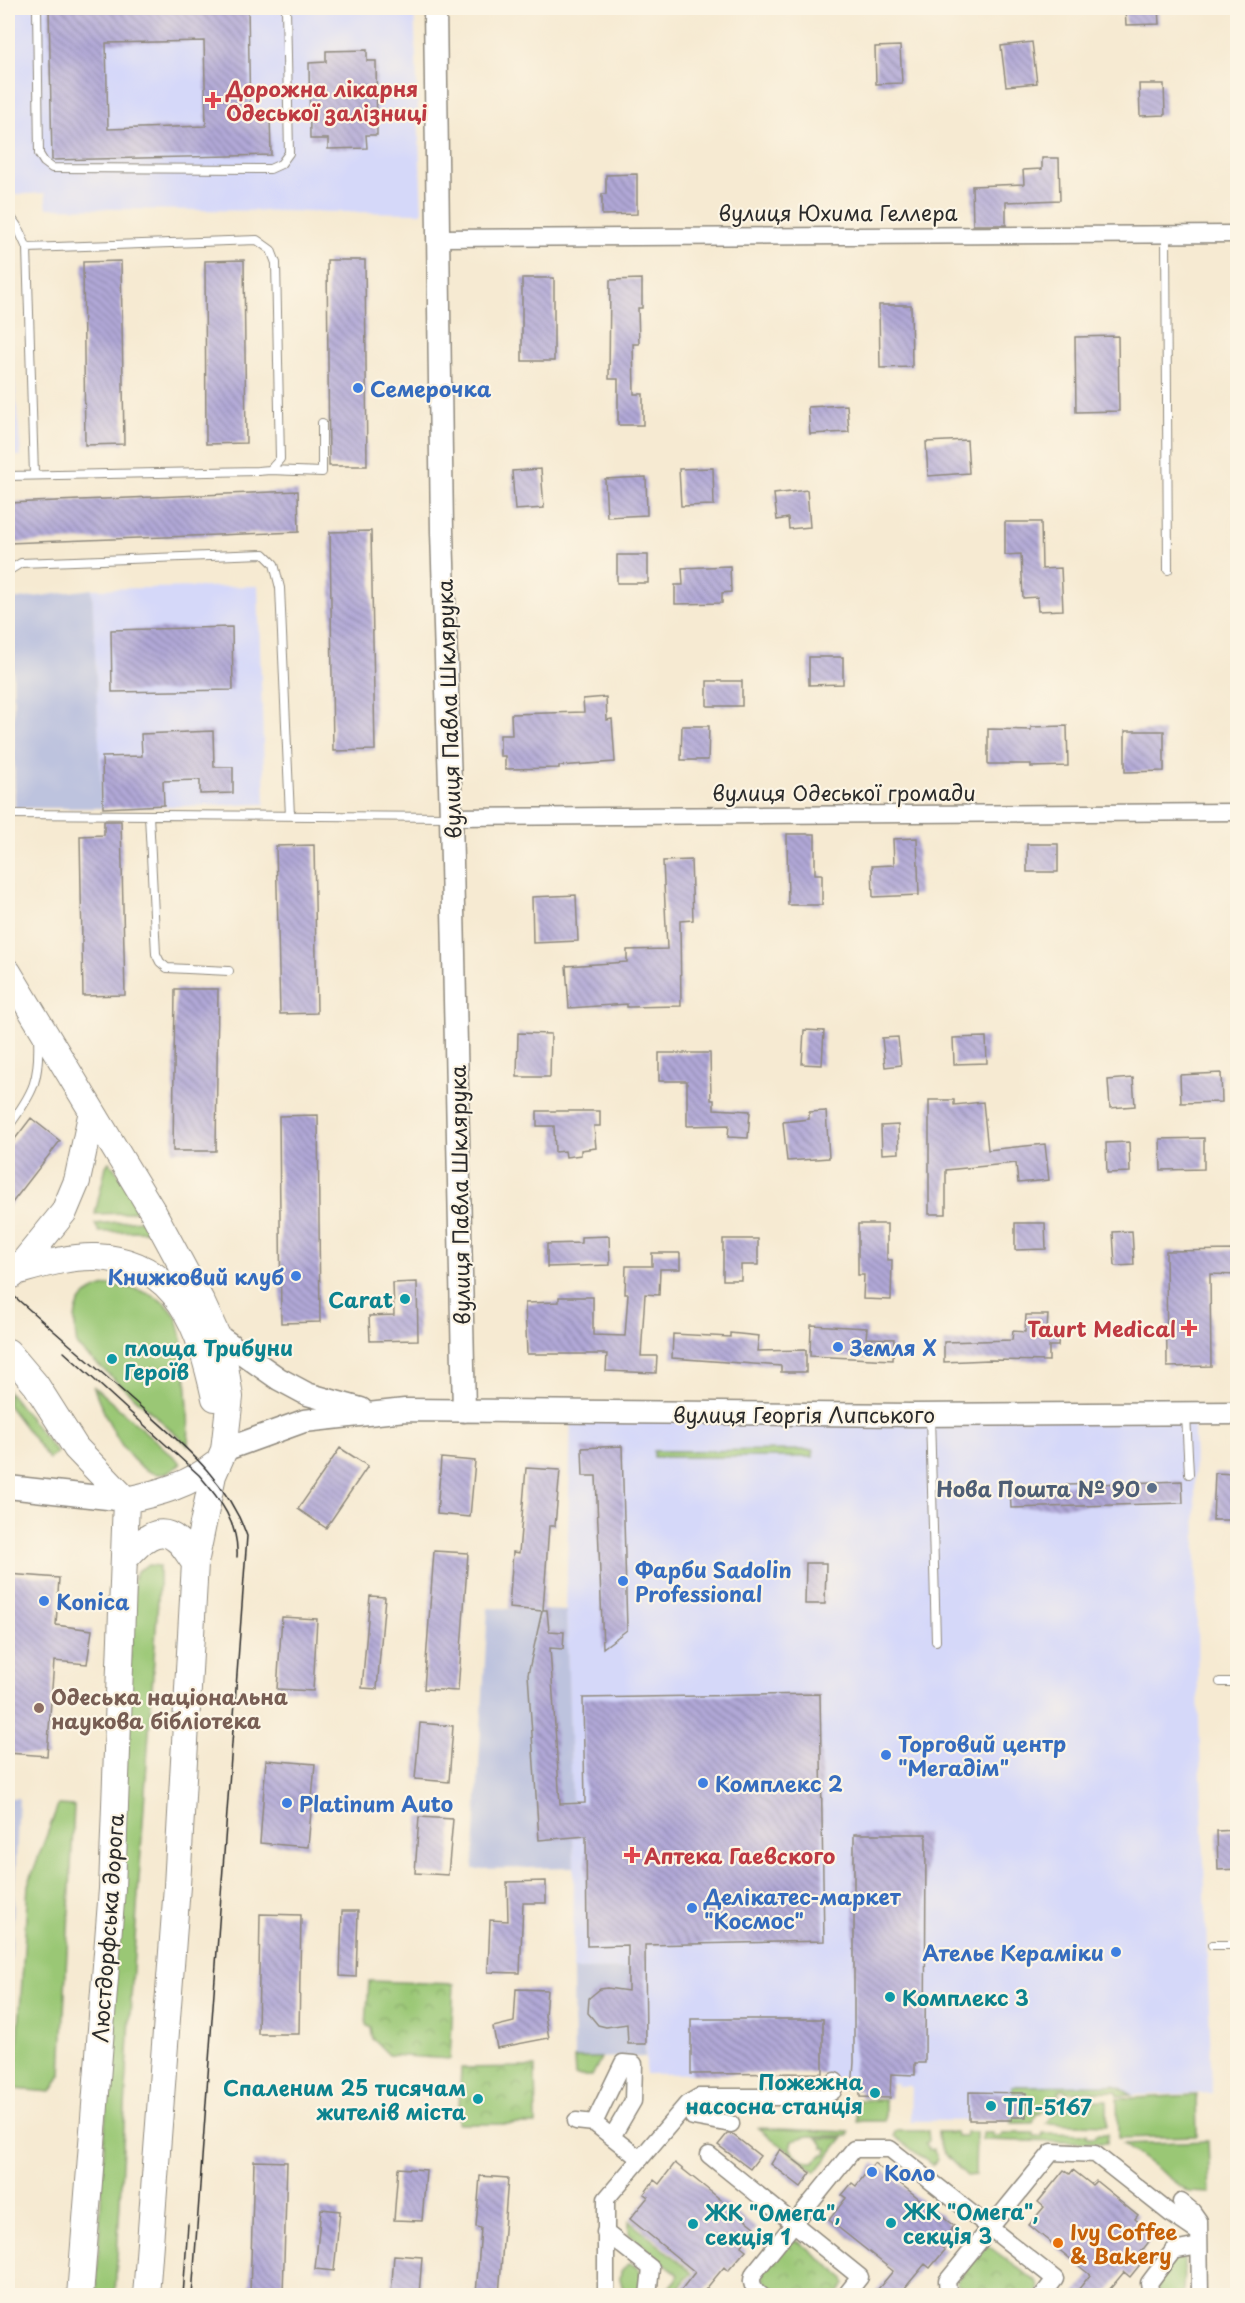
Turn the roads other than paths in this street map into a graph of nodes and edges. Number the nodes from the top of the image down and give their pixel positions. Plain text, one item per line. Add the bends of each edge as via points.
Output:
1 (37, 8) edge
2 (286, 8) edge
3 (435, 8) edge
4 (8, 213) edge
5 (1166, 234) junction
6 (1238, 234) edge
7 (438, 238) junction
8 (27, 248) junction
9 (322, 423) dead end
10 (270, 470) junction
11 (34, 475) junction
12 (8, 476) edge
13 (1168, 570) dead end
14 (8, 576) edge
15 (1238, 812) edge
16 (8, 814) edge
17 (149, 815) junction
18 (290, 816) junction
19 (451, 817) junction
20 (229, 971) dead end
21 (8, 972) edge
22 (37, 1021) junction
23 (92, 1111) junction
24 (8, 1127) edge
25 (10, 1274) edge
26 (190, 1316) junction
27 (217, 1335) junction
28 (8, 1352) edge
29 (464, 1411) junction
30 (371, 1412) junction
31 (1238, 1413) edge
32 (1186, 1414) junction
33 (930, 1415) junction
34 (213, 1462) junction
35 (1189, 1474) dead end
36 (8, 1487) edge
37 (126, 1500) junction
38 (124, 1560) junction
39 (195, 1563) junction
40 (936, 1641) dead end
41 (1220, 1682) dead end
42 (1238, 1682) edge
43 (1212, 1945) dead end
44 (1238, 1945) edge
45 (836, 2081) dead end
46 (688, 2113) junction
47 (576, 2121) dead end
48 (594, 2123) junction
49 (731, 2124) dead end
50 (714, 2131) dead end
51 (612, 2137) junction
52 (709, 2155) dead end
53 (639, 2159) junction
54 (1181, 2202) dead end
55 (794, 2223) junction
56 (990, 2228) junction
57 (605, 2232) junction
58 (1199, 2239) junction
59 (80, 2295) edge
60 (146, 2295) edge
61 (606, 2295) edge
62 (648, 2295) edge
63 (762, 2295) edge
64 (845, 2295) edge
65 (952, 2295) edge
66 (1042, 2295) edge
67 (1151, 2295) edge
68 (1200, 2295) edge

1 - 2 lane via 39,154 52,168 270,169 281,164 289,153
3 - 7 street, вулиця Павла Шклярука
4 - 8 lane
5 - 6 street, вулиця Юхима Геллера
5 - 7 street, вулиця Юхима Геллера
5 - 13 lane
7 - 19 street, вулиця Павла Шклярука
8 - 10 lane via 256,240 271,249 276,263 280,459
8 - 11 lane
9 - 10 lane via 322,472
10 - 11 lane
11 - 12 lane
14 - 18 lane via 8,571 21,563 264,554 274,564 280,588
15 - 19 street, вулиця Одеської громади
16 - 17 lane
17 - 18 lane
17 - 20 lane via 156,954 160,962 167,968
18 - 19 lane
19 - 29 street, вулиця Павла Шклярука
21 - 22 main road
22 - 23 main road
22 - 24 lane via 39,1068 35,1084
23 - 25 main road via 77,1181 64,1212
23 - 27 main road via 168,1240
25 - 26 main road via 60,1260 95,1257 127,1261 150,1273 174,1293
26 - 27 street, вулиця Георгія Липського
26 - 34 main road via 215,1397
27 - 30 street, вулиця Георгія Липського via 307,1394
27 - 34 main road via 230,1397
28 - 37 main road via 36,1385 76,1448
29 - 30 street, вулиця Георгія Липського
29 - 33 street, вулиця Георгія Липського
30 - 34 street, вулиця Георгія Липського via 304,1422
31 - 32 street, вулиця Георгія Липського
32 - 33 street, вулиця Георгія Липського
32 - 35 lane
33 - 40 lane
34 - 37 main road via 170,1490
34 - 39 main road
36 - 37 street
37 - 38 main road, Люстдорфська дорога
38 - 39 main road via 142,1540 164,1534 176,1539
38 - 59 main road, Люстдорфська дорога via 112,1889
39 - 60 main road via 177,1886
41 - 42 lane
43 - 44 lane
45 - 46 street via 833,2091 823,2097 699,2097
46 - 49 street
46 - 50 street
46 - 53 street
47 - 48 street
48 - 51 street
48 - 51 street via 623,2063 634,2064 633,2101
51 - 53 street
52 - 55 street
53 - 57 street via 606,2199
54 - 58 street via 1199,2221
55 - 56 street via 854,2149 890,2149
55 - 63 street via 752,2276 753,2287
55 - 64 street via 860,2277
56 - 58 street via 1052,2152 1095,2154
56 - 65 street via 947,2281
56 - 66 street via 1055,2279
57 - 61 street
57 - 62 street via 651,2268
58 - 67 street via 1173,2251 1149,2283
58 - 68 street

